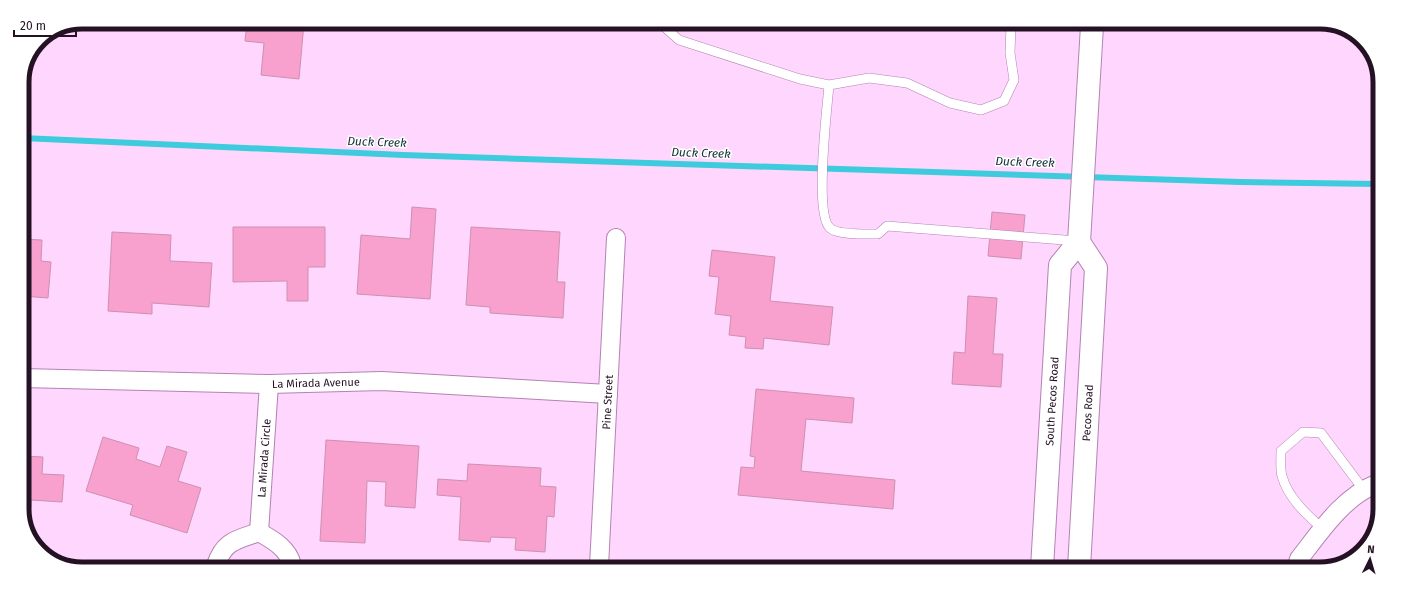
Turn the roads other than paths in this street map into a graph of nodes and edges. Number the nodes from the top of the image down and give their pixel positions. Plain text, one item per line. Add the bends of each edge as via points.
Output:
1 (667, 29) edge
2 (1011, 29) edge
3 (1092, 29) edge
4 (829, 85) junction
5 (616, 238) dead end
6 (1084, 250) junction
7 (29, 378) edge
8 (269, 384) junction
9 (608, 394) junction
10 (1370, 487) edge
11 (1323, 529) junction
12 (258, 532) junction
13 (217, 562) edge
14 (291, 562) edge
15 (599, 562) edge
16 (1042, 562) edge
17 (1079, 562) edge
18 (1298, 562) edge

1 - 4 lane via 679,40 800,79
2 - 4 lane via 1010,53 1014,80 1004,101 981,110 950,103 907,83 869,78
3 - 6 main road via 1080,213
4 - 6 lane via 822,209 825,221 831,229 839,232 878,234 887,226
5 - 9 street, Pine Street
6 - 16 main road, South Pecos Road via 1060,265
6 - 17 main road, Pecos Road via 1096,268
7 - 8 street, La Mirada Avenue
8 - 9 street, La Mirada Avenue via 382,381
8 - 12 street, La Mirada Circle
9 - 15 street, Pine Street
10 - 11 street
10 - 11 lane via 1321,432 1303,432 1280,451 1282,476 1293,496 1303,512
11 - 18 street
12 - 13 street via 234,541 220,552
12 - 14 street via 279,544

